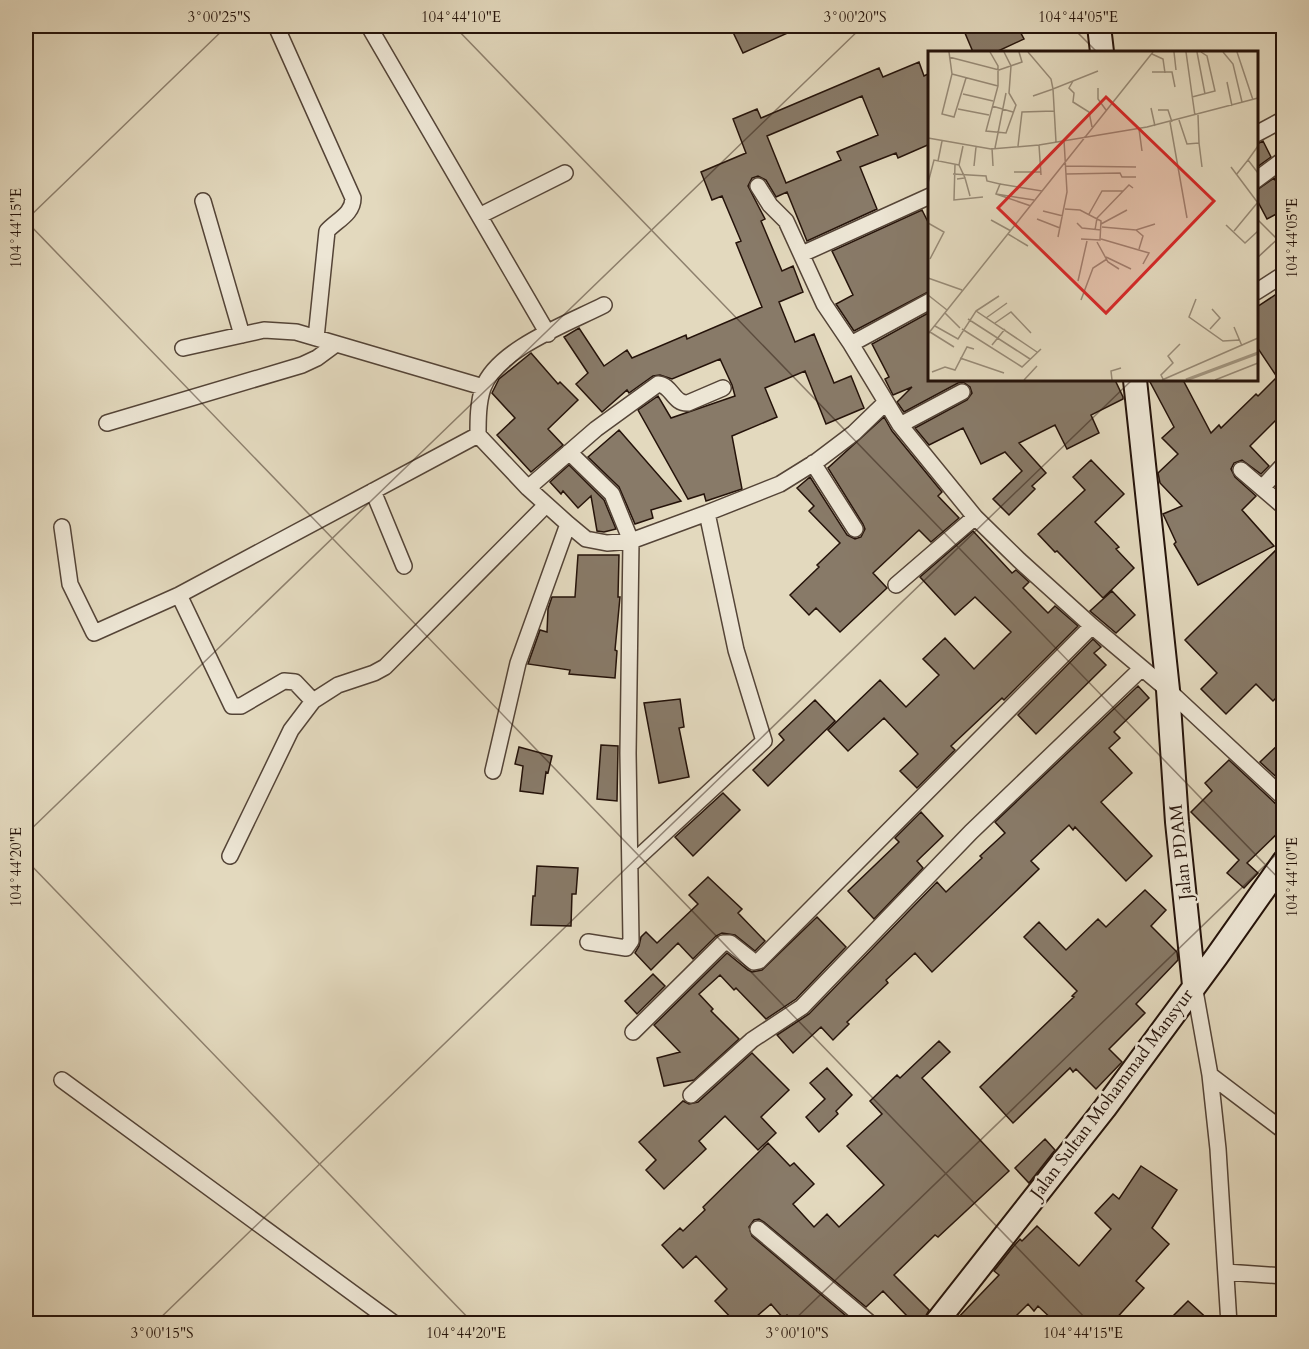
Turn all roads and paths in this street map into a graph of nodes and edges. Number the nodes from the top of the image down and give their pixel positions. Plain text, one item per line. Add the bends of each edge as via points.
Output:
1 (276, 26) edge
2 (1099, 26) edge
3 (371, 30) dead end
4 (1102, 51) edge
5 (1284, 119) edge
6 (1258, 133) edge
7 (1284, 159) edge
8 (565, 173) dead end
9 (1258, 179) edge
10 (758, 186) dead end
11 (928, 197) edge
12 (203, 201) dead end
13 (481, 215) junction
14 (802, 254) junction
15 (1284, 274) edge
16 (1258, 291) edge
17 (928, 302) edge
18 (604, 305) dead end
19 (548, 334) junction
20 (242, 335) junction
21 (316, 338) junction
22 (336, 344) junction
23 (851, 344) junction
24 (183, 348) dead end
25 (1135, 381) edge
26 (483, 387) junction
27 (723, 388) dead end
28 (962, 392) dead end
29 (885, 403) junction
30 (106, 423) dead end
31 (900, 425) junction
32 (477, 435) junction
33 (569, 452) junction
34 (813, 464) junction
35 (1284, 464) edge
36 (1241, 470) dead end
37 (528, 488) junction
38 (1262, 488) junction
39 (373, 490) junction
40 (546, 505) junction
41 (1284, 507) edge
42 (707, 513) junction
43 (975, 517) junction
44 (568, 524) junction
45 (62, 527) dead end
46 (855, 529) dead end
47 (631, 541) junction
48 (404, 567) dead end
49 (896, 585) dead end
50 (180, 595) junction
51 (1092, 626) junction
52 (1142, 668) junction
53 (1168, 690) junction
54 (314, 701) junction
55 (493, 771) dead end
56 (1284, 798) edge
57 (230, 856) dead end
58 (1284, 861) edge
59 (630, 865) junction
60 (588, 942) dead end
61 (1194, 985) junction
62 (633, 1032) dead end
63 (1210, 1075) junction
64 (62, 1080) dead end
65 (691, 1095) dead end
66 (1284, 1131) edge
67 (758, 1229) dead end
68 (1226, 1272) junction
69 (1284, 1276) edge
70 (394, 1323) edge
71 (871, 1323) edge
72 (935, 1323) edge
73 (1229, 1323) edge

1 - 21 street via 353,198 348,213 327,231
2 - 4 street
3 - 13 street
5 - 6 street
7 - 9 street
8 - 13 street
10 - 14 street via 786,221
11 - 14 street
12 - 20 street
13 - 19 street
14 - 23 street via 824,304
15 - 16 street
17 - 23 street
18 - 19 street
19 - 26 street via 515,350
20 - 21 street via 264,330
20 - 24 street
21 - 22 street
22 - 26 street
22 - 30 street via 302,365
23 - 29 street
25 - 53 street, Jalan PDAM
26 - 32 street
27 - 33 street via 683,403 666,386 658,384
28 - 31 street
29 - 31 street
29 - 34 street
31 - 43 street
32 - 37 street
32 - 39 street
33 - 37 street
33 - 47 street via 612,494
34 - 42 street via 780,484
34 - 46 street
35 - 38 street
36 - 38 street
37 - 40 street
38 - 41 street
39 - 48 street
39 - 50 street
40 - 44 street
40 - 54 street via 385,667 338,685
42 - 47 street
42 - 59 street via 736,650 764,741
43 - 49 street
43 - 51 street
44 - 47 street via 586,539 607,543
44 - 55 street via 518,663
45 - 50 street via 70,584 93,633
47 - 59 street
50 - 54 street via 232,706 241,706 284,681 295,682
51 - 52 street
51 - 62 street via 759,961 754,962 730,943 723,943
52 - 53 street
52 - 65 street via 972,832 802,1007 752,1040
53 - 56 street
53 - 61 street, Jalan PDAM
54 - 57 street via 291,730
58 - 61 street, Jalan Sultan Mohammad Mansyur
59 - 60 street via 630,944 626,948
61 - 63 street, Jalan PDAM
61 - 72 street, Jalan Sultan Mohammad Mansyur via 1105,1108
63 - 66 street
63 - 68 street, Jalan PDAM
64 - 70 street
67 - 71 street
68 - 69 street
68 - 73 street, Jalan PDAM

